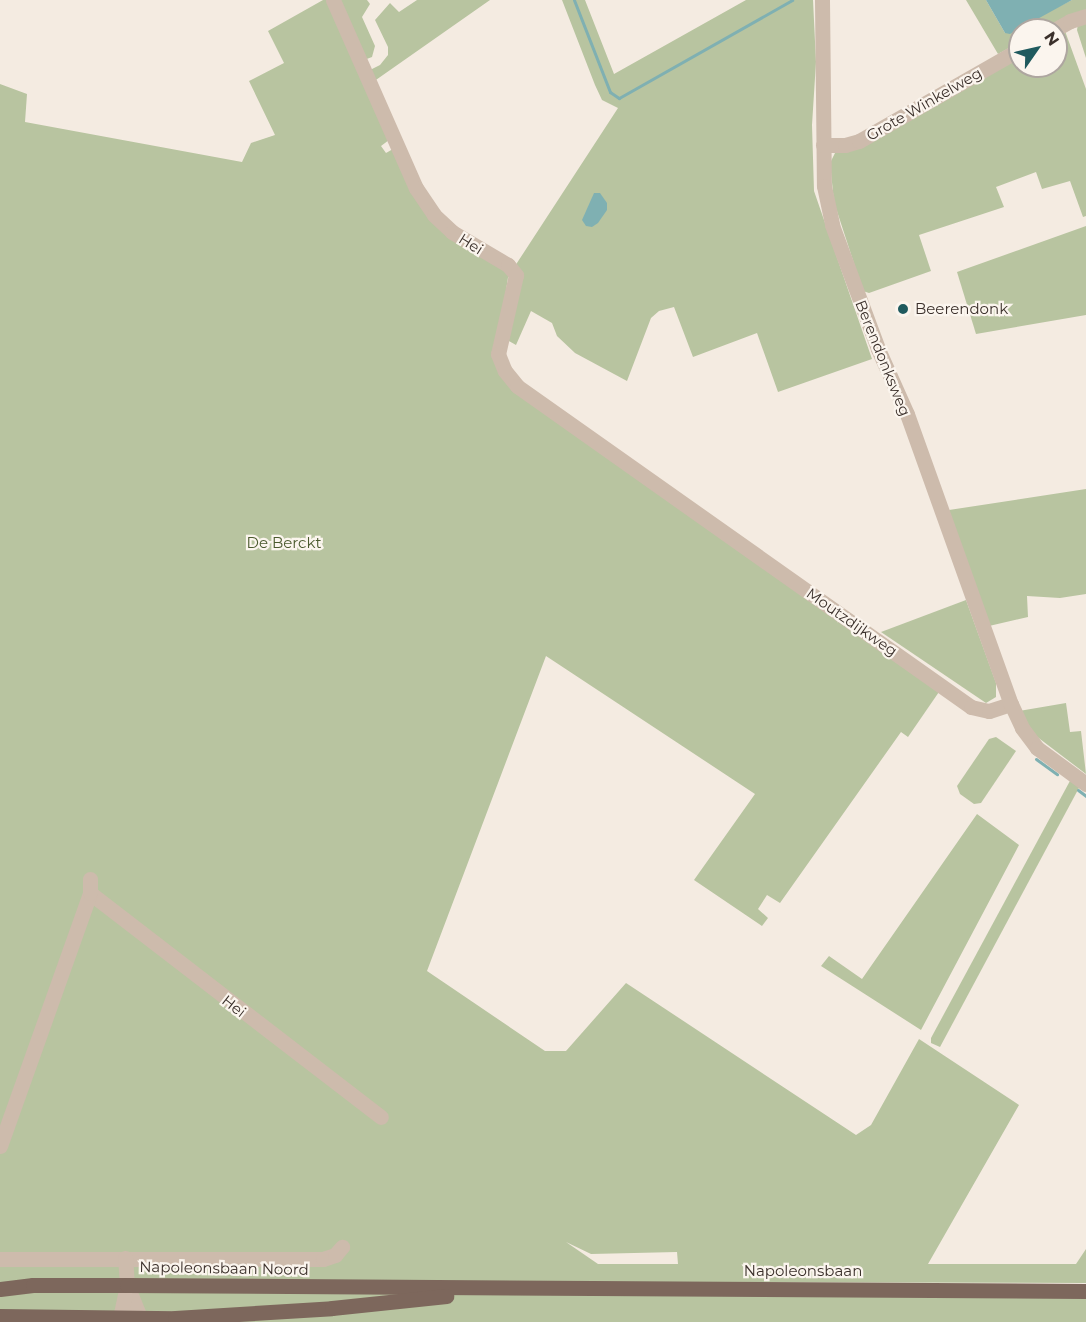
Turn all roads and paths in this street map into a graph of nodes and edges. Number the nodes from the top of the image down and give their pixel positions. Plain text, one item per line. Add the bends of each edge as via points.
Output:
1 (333, 0) edge
2 (822, 0) edge
3 (1086, 16) edge
4 (1068, 22) edge
5 (1008, 56) edge
6 (823, 146) junction
7 (607, 451) joint
8 (1011, 704) junction
9 (1086, 784) edge
10 (381, 1117) dead end
11 (0, 1146) edge
12 (342, 1247) dead end
13 (125, 1258) junction
14 (0, 1259) edge
15 (127, 1285) junction
16 (320, 1287) joint
17 (520, 1287) junction
18 (0, 1289) edge
19 (1086, 1291) edge
20 (0, 1316) edge
21 (121, 1320) edge
22 (142, 1320) edge

1 - 7 street, Hei via 416,188 434,215 452,232 508,265 516,275 498,354 505,371 517,386
2 - 6 street, Berendonksweg
3 - 4 street
5 - 6 street, Grote Winkelweg via 859,141 845,146
6 - 8 street, Berendonksweg via 824,186 832,225 907,414
7 - 8 street, Moutzdijkweg via 971,707 988,711
8 - 9 street via 1037,748
10 - 11 street, Hei via 90,886
12 - 13 street via 335,1255 323,1259
13 - 14 street
13 - 15 street
15 - 16 main road, Napoleonsbaan Noord
15 - 18 main road, Napoleonsbaan Noord
15 - 21 street, Napoleonsbaan Noord
15 - 22 street, Napoleonsbaan Noord
16 - 17 main road, Napoleonsbaan
17 - 19 main road, Napoleonsbaan
17 - 22 main road, Napoleonsbaan via 311,1310
20 - 21 main road
21 - 22 main road

